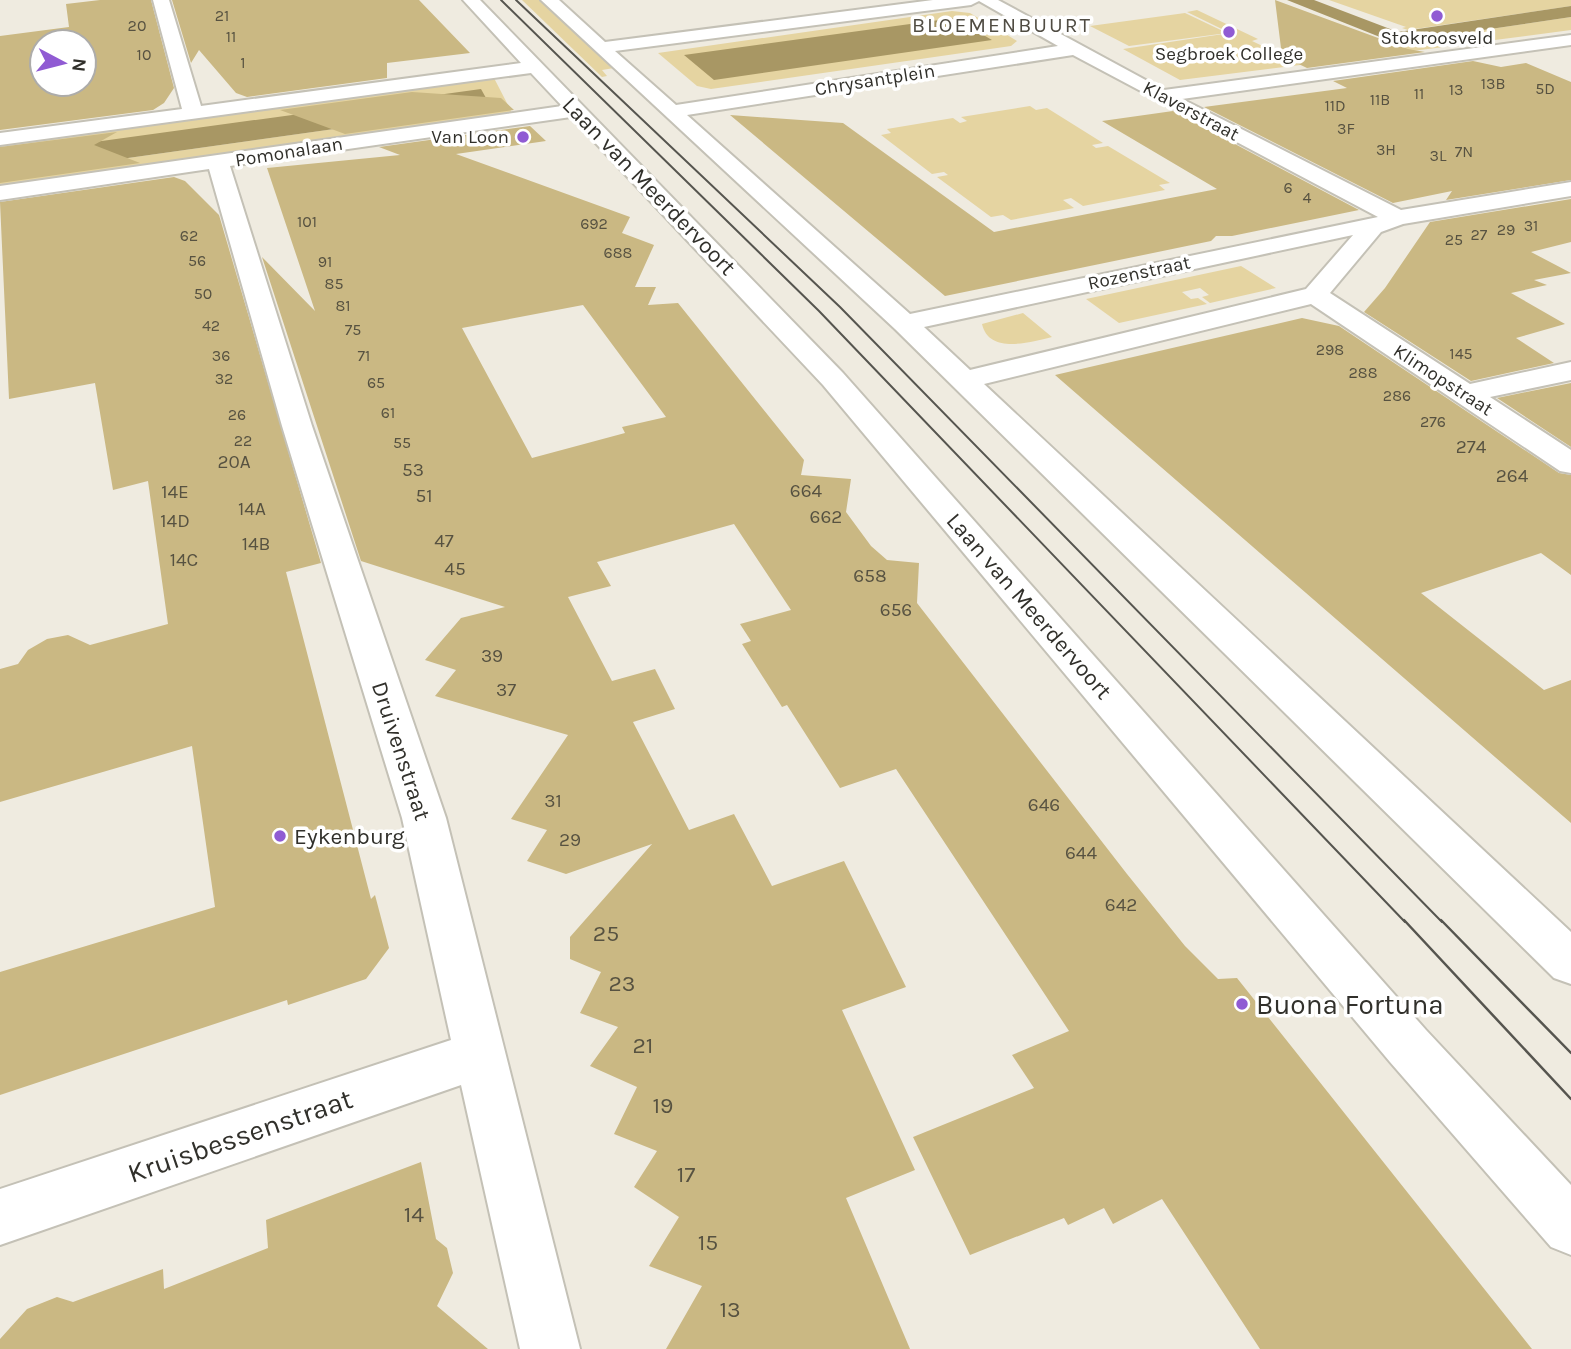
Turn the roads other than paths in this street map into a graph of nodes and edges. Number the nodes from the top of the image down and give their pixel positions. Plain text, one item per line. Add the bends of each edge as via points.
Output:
1 (161, 0) edge
2 (471, 0) edge
3 (549, 0) edge
4 (971, 0) edge
5 (986, 0) edge
6 (1571, 40) edge
7 (604, 47) junction
8 (1076, 49) junction
9 (535, 67) junction
10 (1161, 96) junction
11 (577, 110) junction
12 (675, 111) junction
13 (193, 113) junction
14 (0, 139) edge
15 (218, 163) junction
16 (1571, 189) edge
17 (0, 193) edge
18 (1398, 218) junction
19 (1373, 227) junction
20 (1315, 295) junction
21 (904, 323) junction
22 (1571, 371) edge
23 (964, 380) junction
24 (1465, 394) junction
25 (1571, 464) edge
26 (1571, 963) edge
27 (479, 1055) junction
28 (0, 1217) edge
29 (1571, 1227) edge
30 (550, 1349) edge

1 - 13 street
2 - 9 street, Laan van Meerdervoort
3 - 7 street
4 - 7 street
5 - 8 street, Klaverstraat
6 - 10 street
7 - 12 street
8 - 10 street, Klaverstraat
8 - 12 street, Chrysantplein
9 - 11 street, Laan van Meerdervoort
9 - 13 street
10 - 18 street, Klaverstraat
11 - 15 street, Pomonalaan
11 - 29 street, Laan van Meerdervoort via 833,379 1408,1046
12 - 21 street
13 - 14 street
15 - 17 street, Pomonalaan
15 - 27 street, Druivenstraat via 296,426 424,818
16 - 18 street, Rozenstraat
18 - 19 street, Rozenstraat
19 - 20 street, Rozenstraat
19 - 21 street, Rozenstraat via 1343,229
20 - 23 street
20 - 24 street, Klimopstraat
21 - 23 street
22 - 24 street
23 - 26 street
24 - 25 street, Klimopstraat
27 - 28 street, Kruisbessenstraat
27 - 30 street, Druivenstraat

